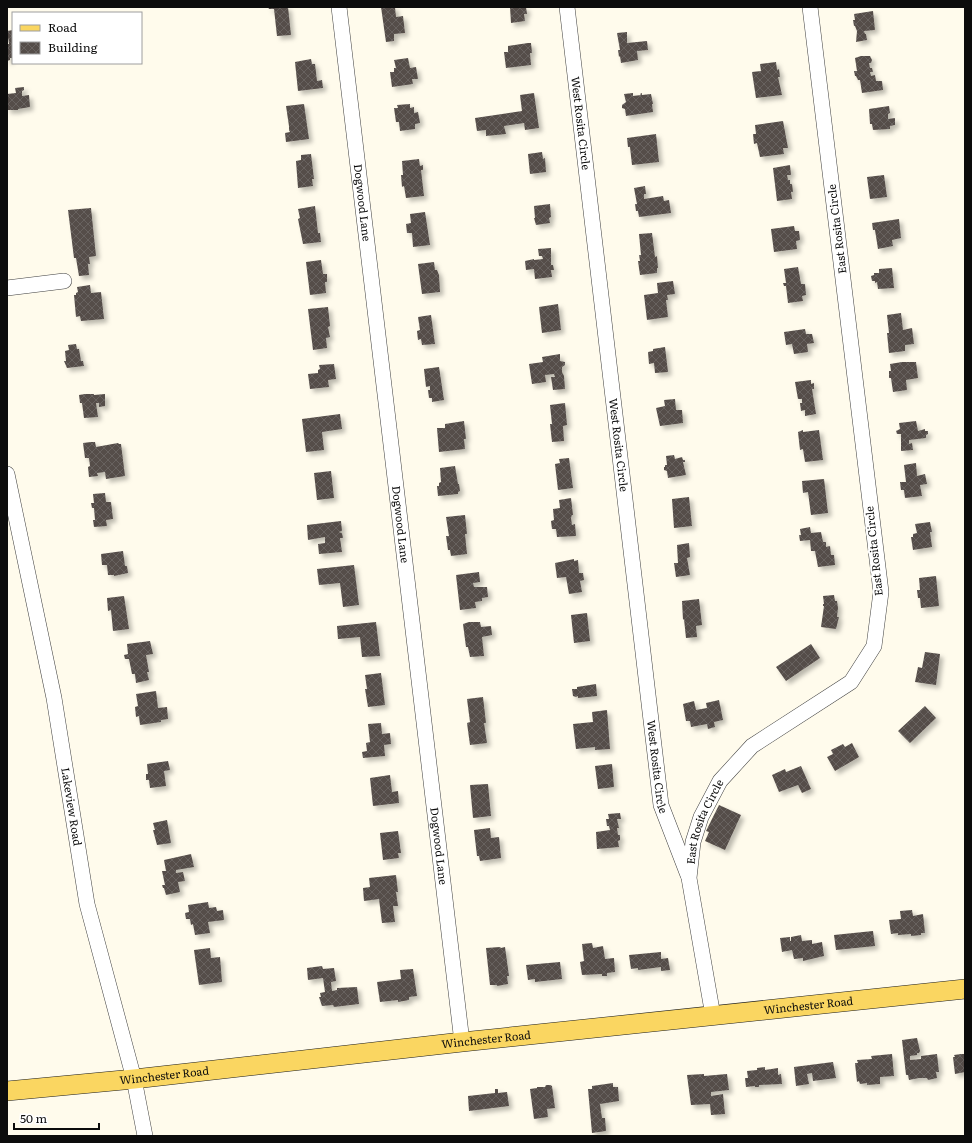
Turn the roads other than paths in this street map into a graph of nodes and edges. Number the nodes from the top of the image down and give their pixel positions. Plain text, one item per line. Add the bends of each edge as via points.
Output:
1 (339, 7) edge
2 (567, 7) edge
3 (810, 7) edge
4 (64, 281) dead end
5 (7, 288) edge
6 (7, 474) edge
7 (689, 878) junction
8 (965, 989) edge
9 (713, 1016) junction
10 (462, 1042) junction
11 (134, 1079) junction
12 (7, 1091) edge
13 (145, 1136) edge

1 - 10 street, Dogwood Lane
2 - 7 street, West Rosita Circle via 661,805
3 - 7 street, East Rosita Circle via 880,592 874,646 852,682 752,746 720,781 701,817 693,842
4 - 5 street
6 - 11 street, Lakeview Road via 54,698 87,904
7 - 9 street, East Rosita Circle
8 - 9 main road, Winchester Road
9 - 10 main road, Winchester Road
10 - 11 main road, Winchester Road
11 - 12 main road, Winchester Road
11 - 13 street, Lakeview Road

